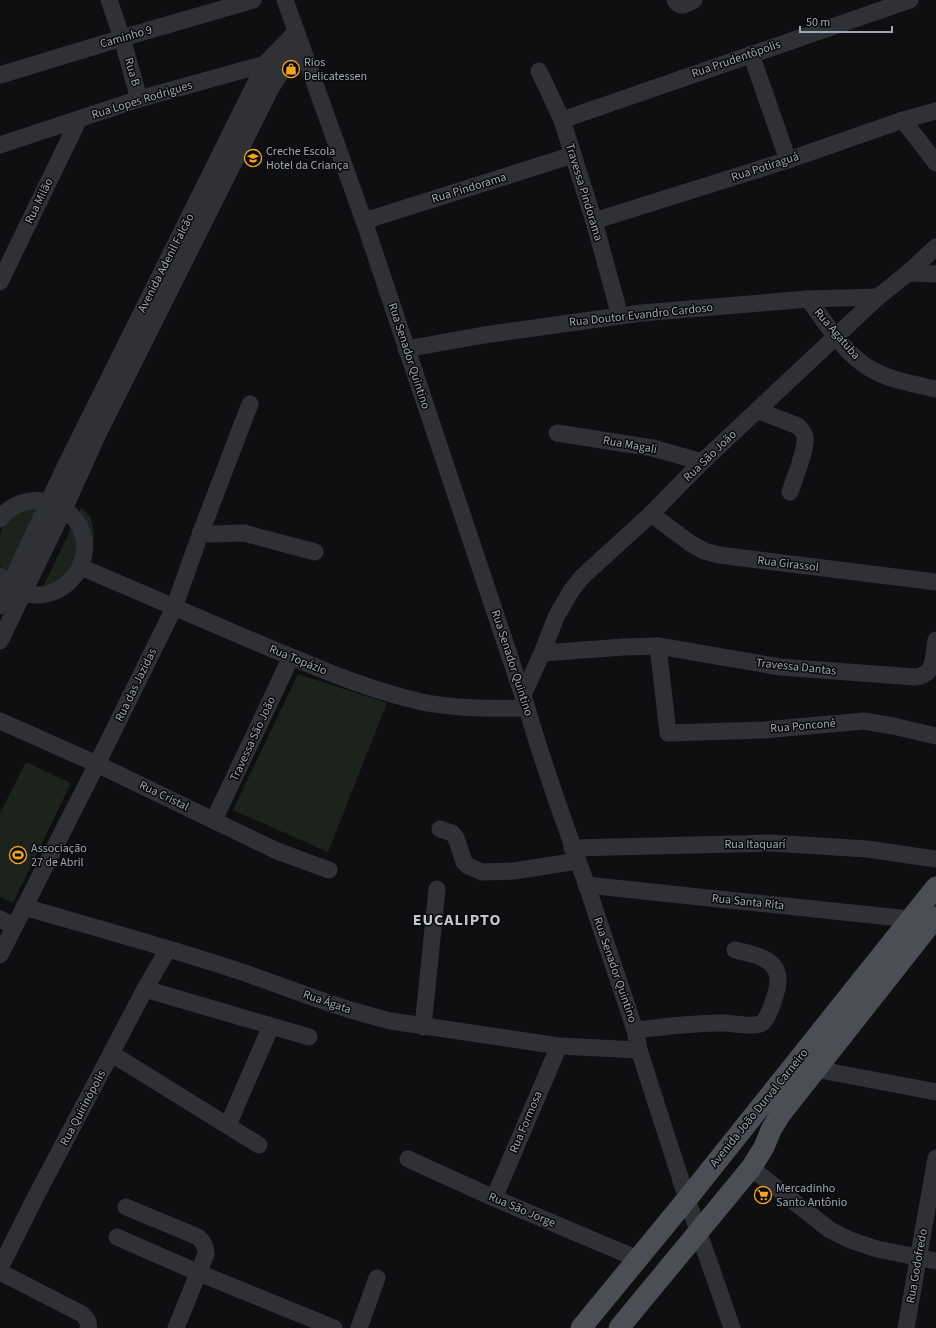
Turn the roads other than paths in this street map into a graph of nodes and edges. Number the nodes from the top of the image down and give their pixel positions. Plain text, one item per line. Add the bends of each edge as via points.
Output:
1 (109, 0) edge
2 (253, 0) edge
3 (285, 0) edge
4 (675, 0) edge
5 (694, 0) edge
6 (910, 0) edge
7 (122, 38) junction
8 (298, 39) junction
9 (751, 54) junction
10 (266, 64) junction
11 (286, 64) junction
12 (539, 71) dead end
13 (0, 75) edge
14 (171, 90) junction
15 (139, 99) junction
16 (246, 102) junction
17 (936, 110) edge
18 (79, 119) junction
19 (562, 120) junction
20 (903, 120) junction
21 (0, 145) edge
22 (573, 155) junction
23 (788, 160) junction
24 (936, 163) edge
25 (207, 197) junction
26 (364, 221) junction
27 (594, 221) junction
28 (936, 247) edge
29 (908, 273) junction
30 (936, 274) edge
31 (0, 282) edge
32 (878, 297) junction
33 (808, 299) junction
34 (620, 316) junction
35 (836, 336) junction
36 (406, 349) junction
37 (936, 389) edge
38 (105, 403) junction
39 (250, 404) dead end
40 (759, 410) junction
41 (556, 433) dead end
42 (702, 462) junction
43 (790, 492) dead end
44 (48, 502) junction
45 (64, 509) junction
46 (651, 514) junction
47 (0, 519) edge
48 (201, 532) junction
49 (315, 552) dead end
50 (81, 567) junction
51 (936, 582) edge
52 (11, 585) edge
53 (0, 606) edge
54 (174, 608) junction
55 (936, 640) edge
56 (0, 641) edge
57 (658, 646) junction
58 (542, 653) junction
59 (291, 657) junction
60 (525, 702) junction
61 (0, 721) edge
62 (936, 736) edge
63 (97, 764) junction
64 (214, 820) junction
65 (440, 829) dead end
66 (575, 854) junction
67 (936, 859) edge
68 (328, 870) dead end
69 (586, 885) junction
70 (936, 887) edge
71 (436, 889) dead end
72 (24, 907) junction
73 (936, 917) edge
74 (910, 919) junction
75 (7, 922) edge
76 (168, 949) junction
77 (735, 950) dead end
78 (0, 955) edge
79 (145, 989) junction
80 (271, 1026) junction
81 (423, 1027) junction
82 (635, 1030) junction
83 (309, 1037) dead end
84 (559, 1046) junction
85 (639, 1050) junction
86 (112, 1054) junction
87 (815, 1069) junction
88 (936, 1092) edge
89 (228, 1125) junction
90 (259, 1144) dead end
91 (936, 1158) edge
92 (408, 1159) dead end
93 (751, 1168) junction
94 (494, 1198) junction
95 (687, 1199) junction
96 (126, 1207) dead end
97 (699, 1231) junction
98 (117, 1237) dead end
99 (918, 1258) junction
100 (638, 1259) junction
101 (936, 1261) edge
102 (0, 1268) edge
103 (0, 1272) edge
104 (199, 1273) junction
105 (377, 1278) dead end
106 (88, 1327) edge
107 (176, 1328) edge
108 (334, 1328) edge
109 (359, 1328) edge
110 (581, 1328) edge
111 (619, 1328) edge
112 (732, 1328) edge
113 (906, 1328) edge

1 - 7 street, Rua B
2 - 7 street, Caminho 9
3 - 8 street, Rua Senador Quintino
4 - 5 street via 678,4 684,5
6 - 9 street, Rua Prudentôpolis
7 - 13 street, Caminho 9
7 - 15 street, Rua B
8 - 10 street, Avenida Adenil Falcão
8 - 11 street, Avenida Adenil Falcão
8 - 26 street, Rua Senador Quintino
9 - 19 street, Rua Prudentôpolis
9 - 23 street
10 - 11 street, Rua Lopes Rodrigues
10 - 14 street, Rua Lopes Rodrigues
10 - 16 street, Avenida Adenil Falcão
11 - 25 street, Avenida Adenil Falcão
12 - 19 street, Travessa Pindorama
14 - 15 street, Rua Lopes Rodrigues
14 - 16 street via 236,84 242,89
15 - 18 street, Rua Lopes Rodrigues
16 - 25 street, Avenida Adenil Falcão
17 - 20 street, Rua Potiraguá
18 - 21 street, Rua Lopes Rodrigues
18 - 31 street, Rua Milão
19 - 22 street, Travessa Pindorama
20 - 23 street, Rua Potiraguá
20 - 24 street
22 - 26 street, Rua Pindorama
22 - 27 street, Travessa Pindorama
23 - 27 street, Rua Potiraguá
25 - 38 street, Avenida Adenil Falcão
26 - 36 street, Rua Senador Quintino
27 - 34 street, Travessa Pindorama
28 - 29 street, Rua São João
29 - 30 street
29 - 32 street, Rua São João
32 - 33 street, Rua Doutor Evandro Cardoso
32 - 35 street, Rua São João
33 - 34 street, Rua Doutor Evandro Cardoso
33 - 35 street, Rua Agatuba
34 - 36 street, Rua Doutor Evandro Cardoso
35 - 37 street, Rua Agatuba via 869,368 905,382
35 - 40 street, Rua São João
36 - 60 street, Rua Senador Quintino
38 - 44 street, Avenida Adenil Falcão
38 - 45 street, Avenida Adenil Falcão
39 - 48 street, Rua das Jazidas
40 - 42 street, Rua São João
40 - 43 street via 798,426 805,435
41 - 42 street, Rua Magali via 653,448
42 - 46 street, Rua São João
44 - 45 street
44 - 47 street via 33,501 19,504
44 - 52 street, Avenida Adenil Falcão
45 - 50 street via 76,520 83,535 85,551
45 - 52 street, Avenida Adenil Falcão
46 - 51 street, Rua Girassol via 690,543 704,551 719,555
46 - 58 street, Rua São João via 575,587 556,618
48 - 49 street via 244,533
48 - 54 street, Rua das Jazidas
50 - 52 street via 71,581 57,591 40,595
50 - 54 street, Rua Topázio
52 - 53 street, Avenida Adenil Falcão
52 - 56 street, Avenida Adenil Falcão
54 - 59 street, Rua Topázio
54 - 63 street, Rua das Jazidas
55 - 57 street, Travessa Dantas via 932,668 927,674 915,677 780,667
57 - 58 street, Travessa Dantas
57 - 62 street, Rua Ponconé via 668,733 764,730 864,721
58 - 60 street, Rua São João
59 - 60 street, Rua Topázio via 353,682 422,702 473,708
59 - 64 street, Travessa São João
60 - 66 street, Rua Senador Quintino
61 - 63 street, Rua Cristal
63 - 64 street, Rua Cristal
63 - 72 street, Rua das Jazidas
64 - 68 street, Rua Cristal via 277,852
65 - 66 street, Rua Itaquarí via 452,833 456,838 464,862 482,872 514,871
66 - 67 street, Rua Itaquarí via 771,843 867,849
66 - 69 street, Rua Senador Quintino
69 - 74 street, Rua Santa Rita
69 - 82 street, Rua Senador Quintino
70 - 74 main road, Avenida João Durval Carneiro
71 - 81 street
72 - 75 street, Rua das Jazidas
72 - 76 street, Rua Ágata
73 - 87 main road, Avenida João Durval Carneiro
74 - 95 main road, Avenida João Durval Carneiro
75 - 78 street, Rua das Jazidas
76 - 79 street, Rua Quirinópolis
76 - 81 street, Rua Ágata via 367,1016
77 - 82 street via 760,956 772,964 776,971 778,981 774,1000 764,1022 751,1025 709,1022
79 - 80 street
79 - 86 street, Rua Quirinópolis
80 - 83 street
80 - 89 street
81 - 84 street, Rua Ágata
82 - 85 street, Rua Senador Quintino
84 - 85 street, Rua Ágata
84 - 94 street, Rua Formosa
85 - 95 street, Rua Senador Quintino
86 - 89 street
86 - 102 street, Rua Quirinópolis
87 - 88 street
87 - 93 main road, Avenida João Durval Carneiro via 780,1115
89 - 90 street
91 - 99 street, Rua Godofredo
92 - 94 street, Rua São Jorge
93 - 97 main road, Avenida João Durval Carneiro
93 - 99 street via 830,1230 877,1249
94 - 100 street, Rua São Jorge
95 - 97 street, Rua Senador Quintino
95 - 100 main road, Avenida João Durval Carneiro
96 - 104 street via 198,1237 206,1248
97 - 111 main road, Avenida João Durval Carneiro
97 - 112 street, Rua Senador Quintino
98 - 104 street
99 - 101 street
99 - 113 street, Rua Godofredo
100 - 110 main road, Avenida João Durval Carneiro
103 - 106 street via 82,1314 88,1321
104 - 107 street
104 - 108 street
105 - 109 street

